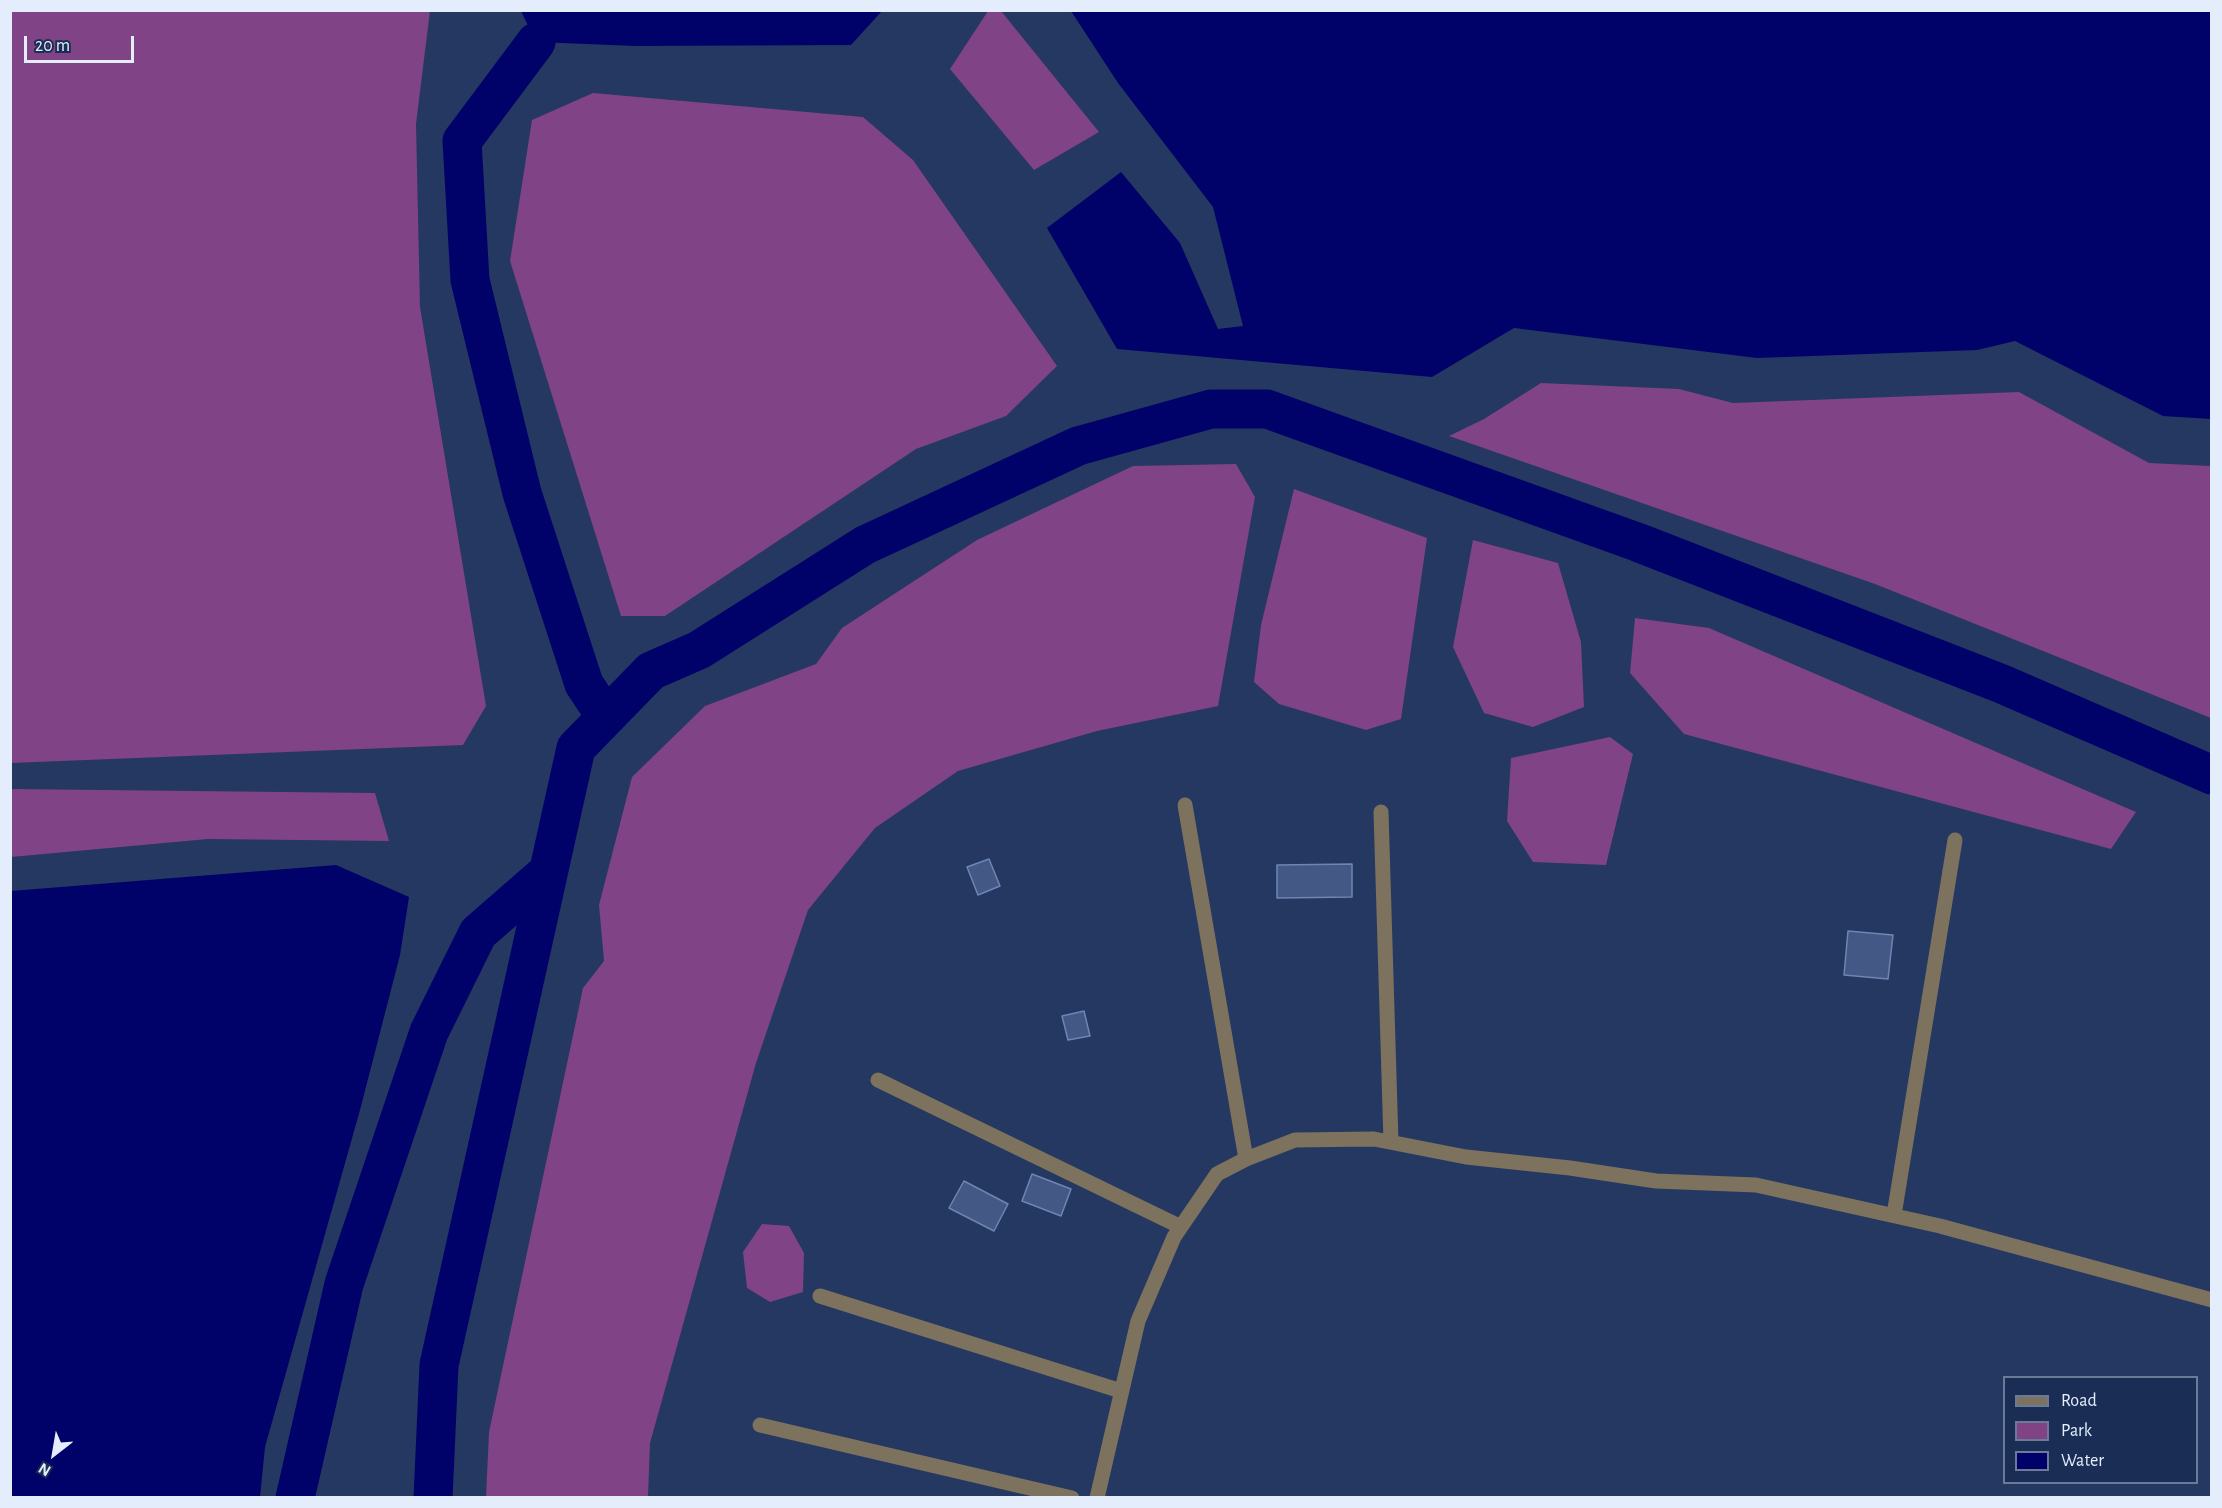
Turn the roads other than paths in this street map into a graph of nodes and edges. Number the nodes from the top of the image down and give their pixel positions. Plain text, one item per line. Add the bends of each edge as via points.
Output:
1 (1185, 805) dead end
2 (1380, 812) dead end
3 (1955, 840) dead end
4 (878, 1080) dead end
5 (1391, 1142) junction
6 (1246, 1159) junction
7 (1894, 1215) junction
8 (1181, 1227) junction
9 (820, 1296) dead end
10 (2211, 1300) edge
11 (1121, 1391) junction
12 (760, 1425) dead end
13 (1072, 1497) edge
14 (1097, 1497) edge

1 - 6 street
2 - 5 street
3 - 7 street
4 - 8 street
5 - 6 street via 1295,1140
5 - 7 street via 1466,1157 1656,1181 1756,1185
6 - 8 street via 1217,1174
7 - 10 street
8 - 11 street via 1138,1321
9 - 11 street
11 - 14 street
12 - 13 street

